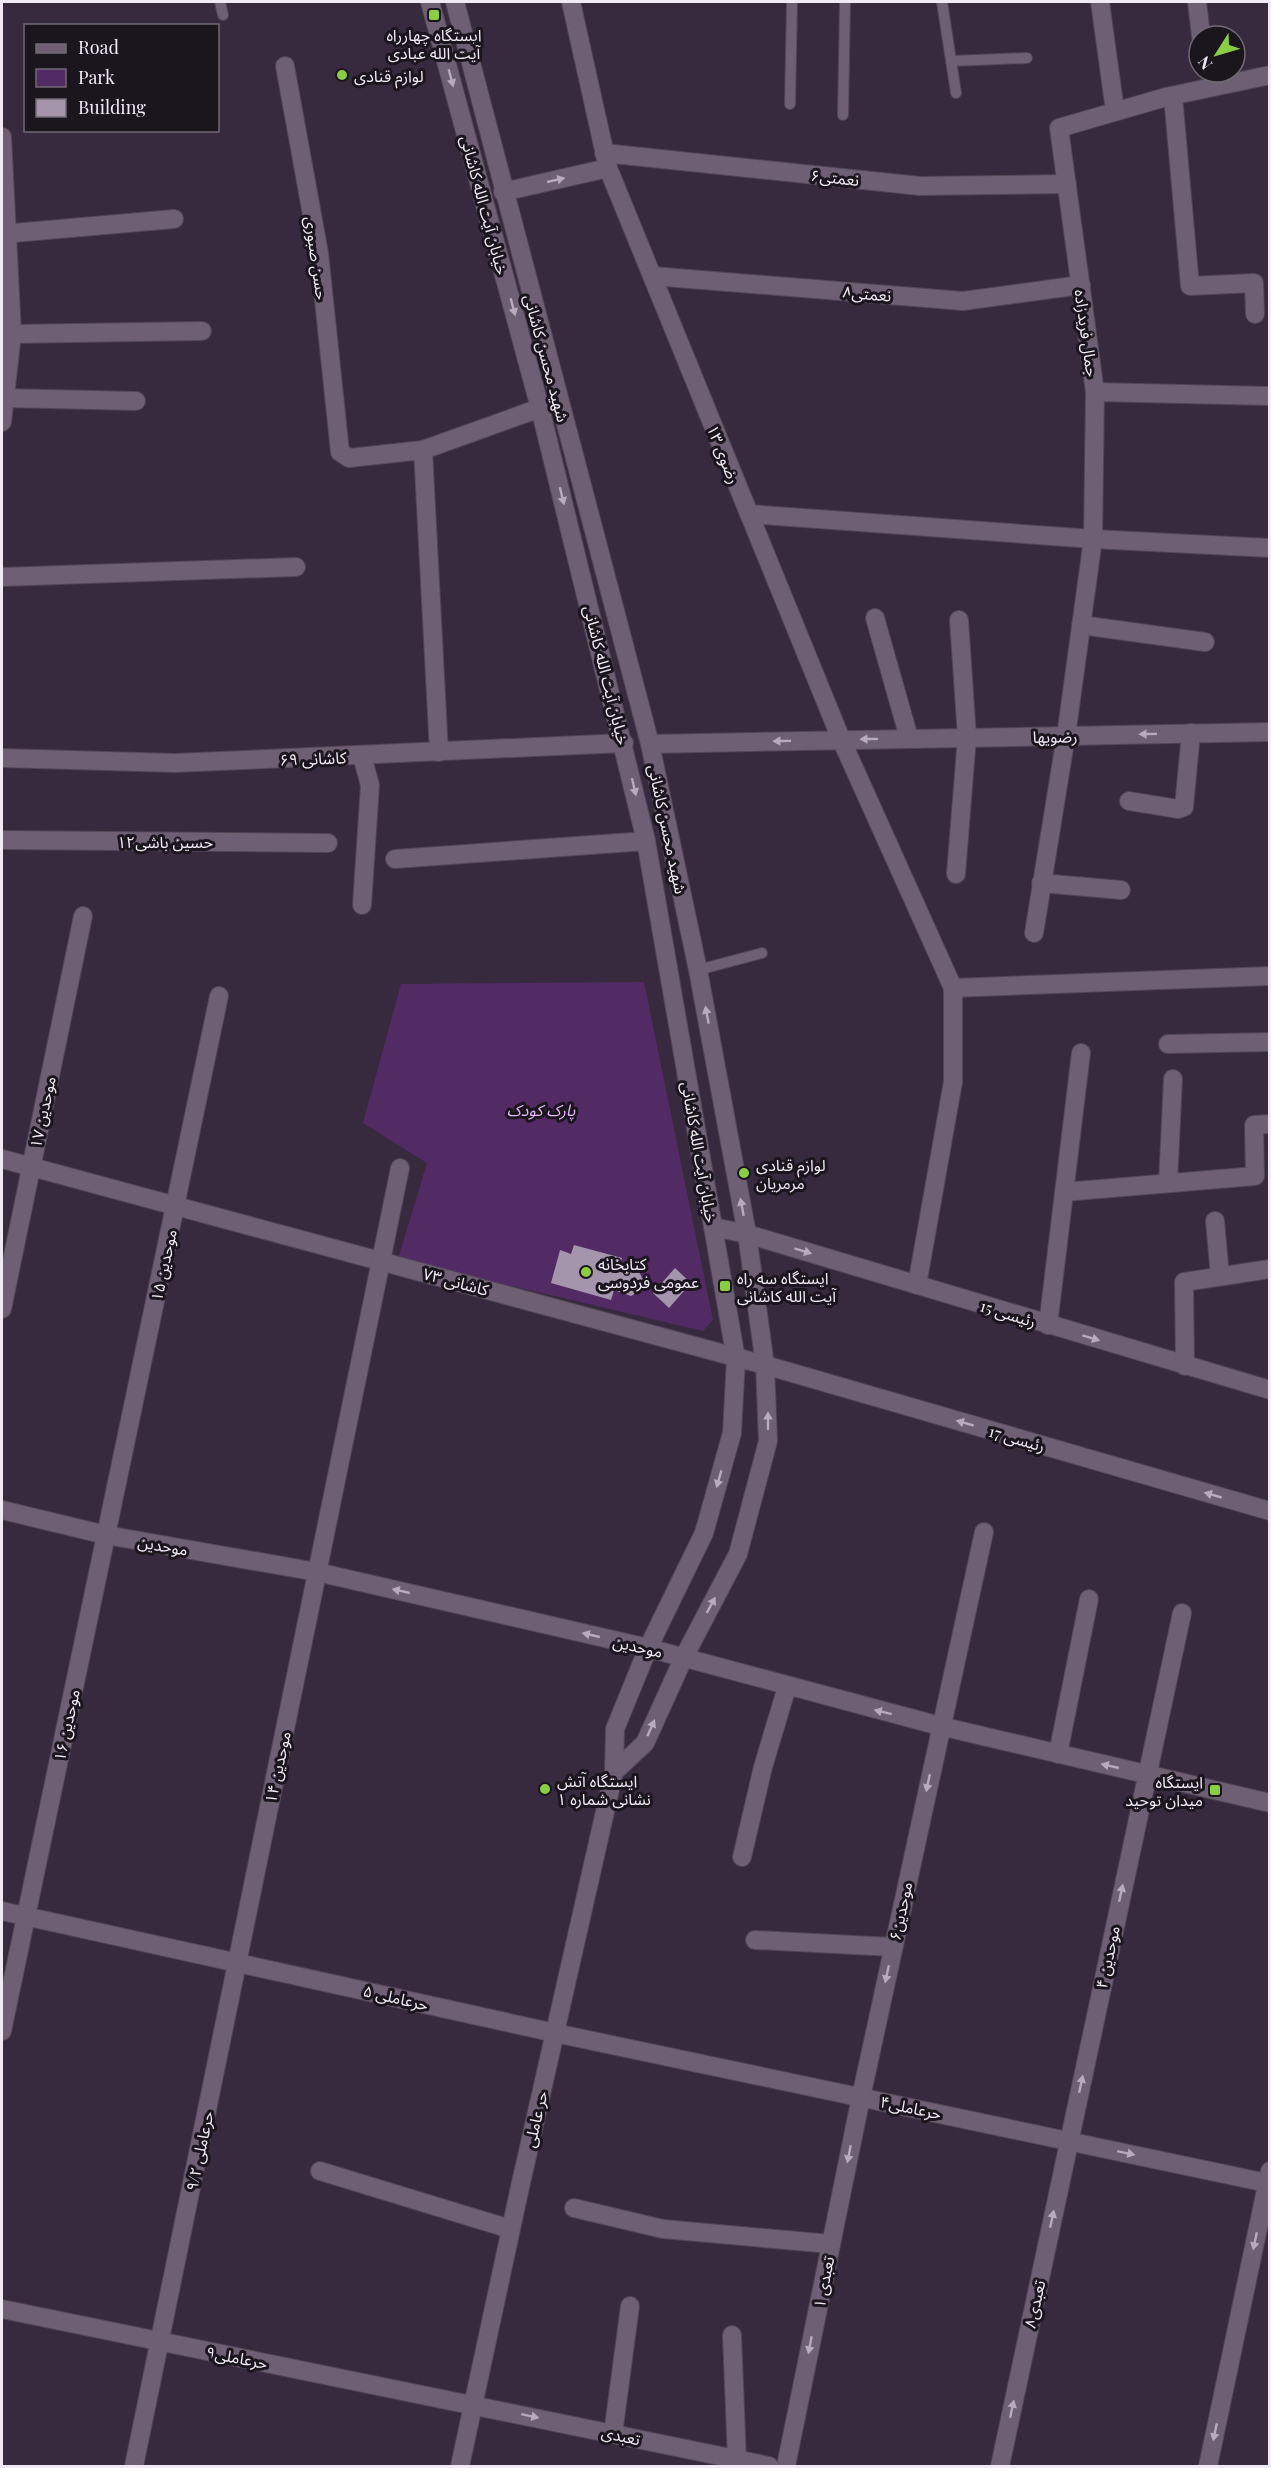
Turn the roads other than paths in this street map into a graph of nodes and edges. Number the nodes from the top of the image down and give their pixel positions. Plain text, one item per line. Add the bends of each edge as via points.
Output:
1 (220, 2) edge
2 (430, 2) edge
3 (455, 2) edge
4 (571, 2) edge
5 (792, 2) edge
6 (845, 2) edge
7 (942, 2) edge
8 (1100, 2) edge
9 (1197, 2) edge
10 (222, 15) dead end
11 (1199, 24) edge
12 (1027, 58) dead end
13 (951, 61) junction
14 (285, 66) dead end
15 (1269, 75) edge
16 (1247, 77) edge
17 (1197, 84) edge
18 (956, 93) dead end
19 (1173, 96) junction
20 (790, 104) dead end
21 (1115, 111) junction
22 (843, 115) dead end
23 (2, 136) edge
24 (606, 160) junction
25 (1067, 184) junction
26 (503, 192) junction
27 (174, 219) dead end
28 (4, 234) edge
29 (652, 276) junction
30 (1081, 285) junction
31 (1255, 314) dead end
32 (202, 331) dead end
33 (12, 334) junction
34 (1095, 392) junction
35 (1269, 396) edge
36 (5, 398) junction
37 (136, 401) dead end
38 (540, 408) junction
39 (2, 422) edge
40 (423, 450) junction
41 (749, 514) junction
42 (1093, 539) junction
43 (1269, 548) edge
44 (296, 567) dead end
45 (2, 577) edge
46 (875, 618) dead end
47 (959, 620) dead end
48 (1081, 625) junction
49 (1205, 642) dead end
50 (1269, 732) edge
51 (1191, 734) junction
52 (1066, 736) junction
53 (967, 737) junction
54 (909, 738) junction
55 (841, 739) junction
56 (624, 743) junction
57 (650, 744) junction
58 (439, 752) junction
59 (362, 756) junction
60 (2, 758) edge
61 (1129, 801) dead end
62 (2, 840) edge
63 (646, 841) junction
64 (328, 843) dead end
65 (394, 859) dead end
66 (956, 874) dead end
67 (1041, 883) junction
68 (1121, 890) dead end
69 (362, 905) dead end
70 (83, 916) dead end
71 (1034, 933) dead end
72 (762, 953) dead end
73 (698, 970) junction
74 (1269, 976) edge
75 (953, 988) junction
76 (219, 996) dead end
77 (1269, 1042) edge
78 (1168, 1044) dead end
79 (1081, 1053) dead end
80 (1173, 1079) dead end
81 (1269, 1124) edge
82 (2, 1159) edge
83 (31, 1167) junction
84 (400, 1168) dead end
85 (1168, 1183) junction
86 (1064, 1192) junction
87 (175, 1206) junction
88 (1215, 1221) dead end
89 (713, 1227) junction
90 (747, 1234) junction
91 (381, 1261) junction
92 (1269, 1275) edge
93 (1220, 1276) junction
94 (917, 1285) junction
95 (2, 1309) edge
96 (1048, 1325) junction
97 (736, 1359) junction
98 (765, 1365) junction
99 (1185, 1366) junction
100 (1269, 1390) edge
101 (2, 1510) edge
102 (1269, 1511) edge
103 (984, 1532) dead end
104 (106, 1535) junction
105 (317, 1572) junction
106 (1089, 1599) dead end
107 (1182, 1613) dead end
108 (648, 1648) junction
109 (684, 1657) junction
110 (787, 1687) junction
111 (940, 1726) junction
112 (1058, 1754) junction
113 (614, 1772) junction
114 (1145, 1774) junction
115 (1269, 1803) edge
116 (742, 1857) dead end
117 (2, 1911) edge
118 (26, 1916) junction
119 (754, 1940) dead end
120 (893, 1947) junction
121 (237, 1961) junction
122 (2, 2031) edge
123 (555, 2033) junction
124 (861, 2097) junction
125 (1069, 2141) junction
126 (320, 2171) dead end
127 (1268, 2177) edge
128 (574, 2208) dead end
129 (510, 2229) junction
130 (831, 2244) junction
131 (630, 2306) dead end
132 (2, 2309) edge
133 (732, 2335) dead end
134 (160, 2341) junction
135 (473, 2404) junction
136 (613, 2434) junction
137 (738, 2460) junction
138 (134, 2466) edge
139 (460, 2466) edge
140 (769, 2466) edge
141 (786, 2466) edge
142 (1000, 2466) edge
143 (1208, 2466) edge

1 - 10 lane
2 -> 38 street, خیابان آیت الله کاشانی
3 - 26 street, شهید محسن کاشانی
4 - 24 street, رضوی ۱۳
5 - 20 lane
6 - 22 lane
7 - 13 lane
8 - 21 street
9 - 11 street
12 - 13 lane
13 - 18 lane
14 - 40 street, حسن صبوری via 318,253 340,452 349,458
15 - 16 street
17 - 19 street
19 - 21 street
19 - 31 street via 1190,286 1254,283
21 - 25 street, جمال فریدزاده via 1059,128
23 - 28 street
24 - 25 street, نعمتی۶ via 920,186
26 -> 24 street, نعمتی۶
24 - 29 street, رضوی ۱۳
25 - 30 street, جمال فریدزاده
26 - 57 street, شهید محسن کاشانی
27 - 28 street
28 - 33 street
29 - 30 street, نعمتی۸ via 963,301
29 - 41 street, رضوی ۱۳
30 - 34 street, جمال فریدزاده
32 - 33 street
33 - 36 street
34 - 35 street
34 - 42 street, جمال فریدزاده
36 - 37 street
36 - 39 street
38 - 40 street
38 -> 56 street, خیابان آیت الله کاشانی
40 - 58 street
41 - 42 street
41 - 55 street, رضوی ۱۳
42 - 43 street
42 - 48 street, جمال فریدزاده
44 - 45 street
46 - 54 street
47 - 53 street
48 - 49 street
48 - 52 street, جمال فریدزاده
50 - 51 street, رضویها
51 -> 52 street, رضویها
51 - 61 street via 1184,807
52 - 53 street, رضویها
52 - 67 street, جمال فریدزاده
53 - 54 street, رضویها
53 - 66 street
54 -> 55 street, رضویها
55 -> 57 street, رضویها
55 - 75 street, رضوی ۱۳
56 - 57 street, کاشانی ۶۹
56 - 58 street, کاشانی ۶۹
56 -> 63 street, خیابان آیت الله کاشانی
57 - 73 street, شهید محسن کاشانی
58 - 59 street, کاشانی ۶۹
59 - 60 street, کاشانی ۶۹ via 174,763
59 - 69 street via 370,785
62 - 64 street, حسین باشی۱۲
63 - 65 street
63 - 89 street, خیابان آیت الله کاشانی
67 - 68 street
67 - 71 street, جمال فریدزاده
70 - 83 street, موحدین ۱۷
72 - 73 lane
90 -> 73 street, شهید محسن کاشانی
74 - 75 street
75 - 94 street via 953,1082
76 - 87 street, موحدین ۱۵
77 - 78 street
79 - 86 street
80 - 85 street
81 - 85 street via 1254,1125 1255,1176
82 - 83 street, کاشانی ۷۳
83 - 87 street, کاشانی ۷۳
83 - 95 street, موحدین ۱۷
84 - 91 street, موحدین ۱۴
85 - 86 street
86 - 96 street
87 - 91 street, کاشانی ۷۳
87 - 104 street, موحدین ۱۵
88 - 93 street
89 - 90 street, رئیسی 15
89 - 97 street, خیابان آیت الله کاشانی
90 -> 94 street, رئیسی 15
90 - 98 street, شهید محسن کاشانی
91 - 97 street, کاشانی ۷۳
91 - 105 street, موحدین ۱۴
92 - 93 street
93 - 99 street via 1184,1282
94 - 96 street, رئیسی 15
96 -> 99 street, رئیسی 15
97 - 98 street, کاشانی ۷۳
97 -> 108 street via 732,1433 704,1533
102 -> 98 street, رئیسی 17
109 -> 98 street, شهید محسن کاشانی via 738,1554 768,1441
99 - 100 street, رئیسی 15
101 - 104 street, موحدین
103 - 111 street, موحدین۶
104 - 105 street, موحدین
104 - 118 street, موحدین ۱۶
108 -> 105 street, موحدین
105 - 121 street, موحدین ۱۴
106 - 112 street
107 - 114 street, موحدین ۴
108 - 109 street, موحدین
108 - 113 street, حر عاملی via 615,1729
109 - 110 street, موحدین
113 -> 109 street via 645,1743
111 -> 110 street, موحدین
110 - 116 street
111 - 112 street, موحدین
111 -> 120 street, موحدین۶
114 -> 112 street, موحدین
113 - 123 street, حر عاملی
114 - 115 street, موحدین
125 -> 114 street, موحدین ۴
117 - 118 street, حرعاملی ۵
118 - 121 street, حرعاملی ۵
118 - 122 street, موحدین ۱۶
119 - 120 street
120 -> 124 street, موحدین۶
121 - 123 street, حرعاملی ۵
121 - 134 street, حرعاملی ۹/۲
123 - 124 street, حرعاملی۴
123 - 129 street, حر عاملی
124 - 125 street, حرعاملی۴
124 -> 130 street, تعبدی ۱
125 -> 127 street, حرعاملی۴
142 -> 125 street, تعبدی۸
126 - 129 street
127 -> 143 street
128 - 130 street via 663,2229
129 - 135 street, حر عاملی
130 -> 141 street, تعبدی ۱
131 - 136 street
132 - 134 street, حرعاملی۹
133 - 137 street
134 - 135 street, حرعاملی۹
134 - 138 street, حرعاملی ۹/۲
135 -> 136 street, تعبدی
135 - 139 street, حر عاملی
136 - 137 street, تعبدی
137 - 140 street, تعبدی

